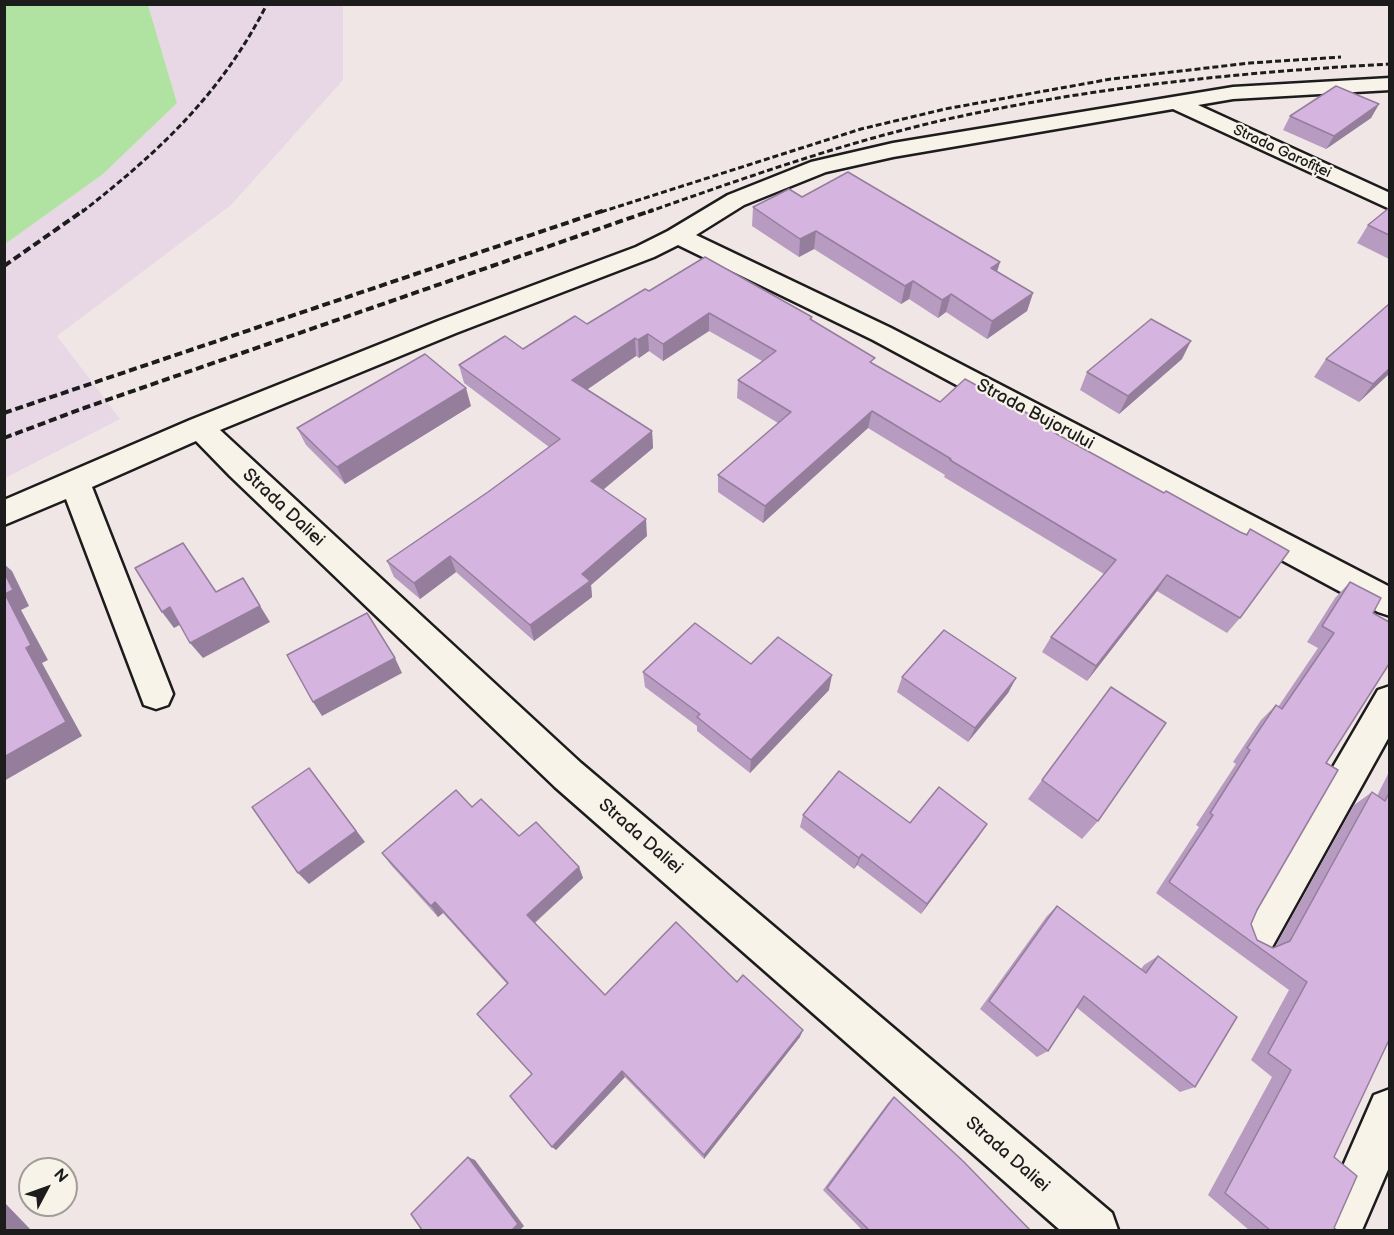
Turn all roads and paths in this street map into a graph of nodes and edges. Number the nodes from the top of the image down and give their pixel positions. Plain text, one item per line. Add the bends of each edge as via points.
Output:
1 (1389, 84) edge
2 (1174, 102) junction
3 (1389, 202) edge
4 (677, 236) junction
5 (200, 427) junction
6 (75, 483) junction
7 (4, 513) edge
8 (1389, 603) edge
9 (156, 694) dead end
10 (1389, 701) edge
11 (1257, 935) edge
12 (1389, 1112) edge
13 (1095, 1230) edge
14 (1338, 1230) edge

1 - 2 street via 1233,93
2 - 3 street, Strada Garofiței
2 - 4 street via 893,150 819,167 736,200
4 - 5 street
4 - 8 street, Strada Bujorului via 882,334
5 - 6 street
5 - 13 street, Strada Daliei via 568,775
6 - 7 street
6 - 9 street
10 - 11 street
12 - 14 street

